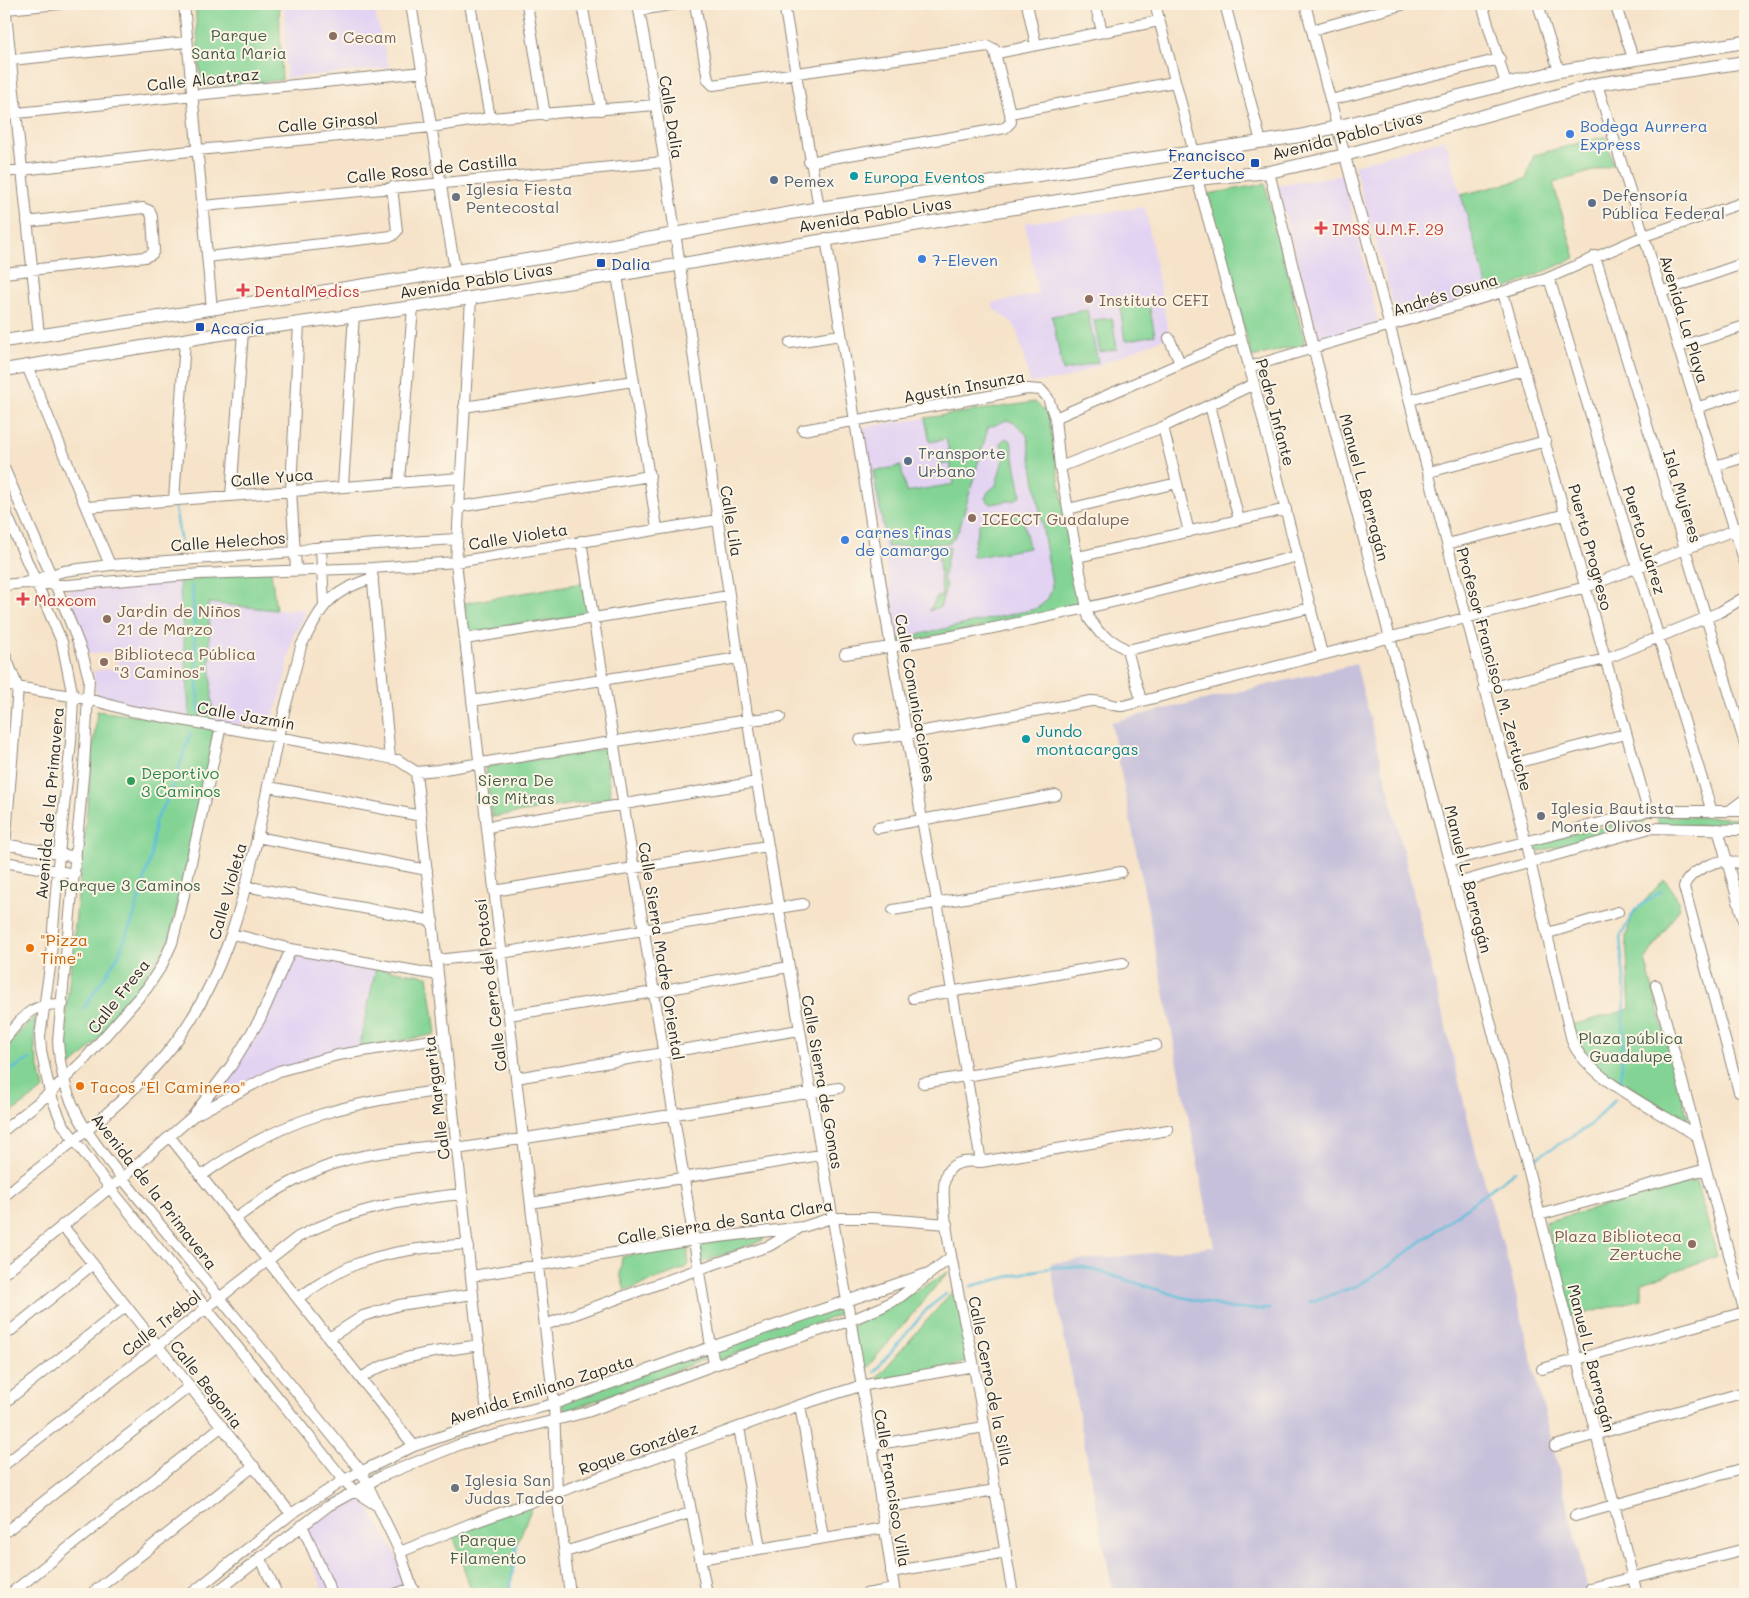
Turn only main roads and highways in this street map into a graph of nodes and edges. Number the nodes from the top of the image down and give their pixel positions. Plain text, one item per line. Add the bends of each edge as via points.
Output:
1 (1745, 42) edge
2 (1745, 62) edge
3 (4, 341) edge
4 (4, 370) edge

1 - 3 main road, Avenida Pablo Livas via 1559,71 1338,127 1261,142 819,208 552,256
2 - 4 main road, Avenida Pablo Livas via 1597,84 1345,155 1269,172 1196,179 618,275

